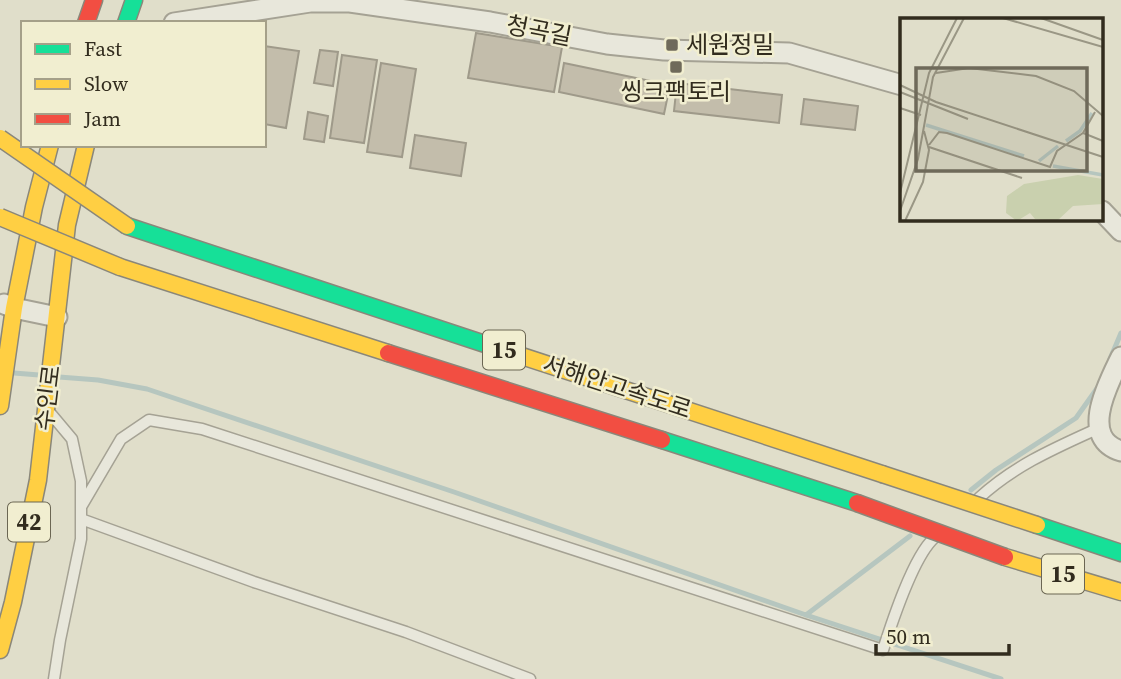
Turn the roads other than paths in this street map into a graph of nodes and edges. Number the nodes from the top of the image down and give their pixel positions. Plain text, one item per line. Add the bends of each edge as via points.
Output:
1 (94, 0) edge
2 (134, 0) edge
3 (87, 21) edge
4 (127, 21) edge
5 (187, 21) edge
6 (900, 84) edge
7 (0, 138) edge
8 (49, 147) edge
9 (86, 147) edge
10 (23, 176) dead end
11 (1104, 213) edge
12 (0, 216) edge
13 (127, 226) junction
14 (1121, 230) edge
15 (7, 306) edge
16 (57, 317) junction
17 (1121, 357) edge
18 (1, 398) edge
19 (47, 401) junction
20 (1099, 428) junction
21 (1121, 451) edge
22 (81, 508) junction
23 (964, 510) dead end
24 (81, 519) junction
25 (945, 527) dead end
26 (1121, 553) edge
27 (1121, 592) edge
28 (0, 650) edge
29 (54, 679) edge
30 (530, 679) edge

1 - 3 main road
2 - 4 main road
5 - 6 street, 청곡길 via 310,2 350,2 607,44 789,53
7 - 13 main road, bridge
8 - 15 main road, 수인로
9 - 16 main road, 수인로 / 42 via 67,225
10 - 13 main road, 서해안고속도로 / 15, bridge
11 - 14 street
12 - 27 main road, 서해안고속도로 / 15, bridge via 120,267
13 - 26 main road, 서해안고속도로 / 15, bridge
15 - 16 street
15 - 18 main road, 수인로 via 10,333
16 - 19 main road, 수인로 / 42
17 - 20 street via 1105,388
19 - 22 lane via 72,439
19 - 28 main road, 수인로 / 42 via 38,480
20 - 21 street via 1105,441
20 - 23 lane via 1029,460
22 - 24 lane
22 - 25 lane via 121,439 149,421 202,429 883,650 916,564 927,544
24 - 29 lane
24 - 30 lane

